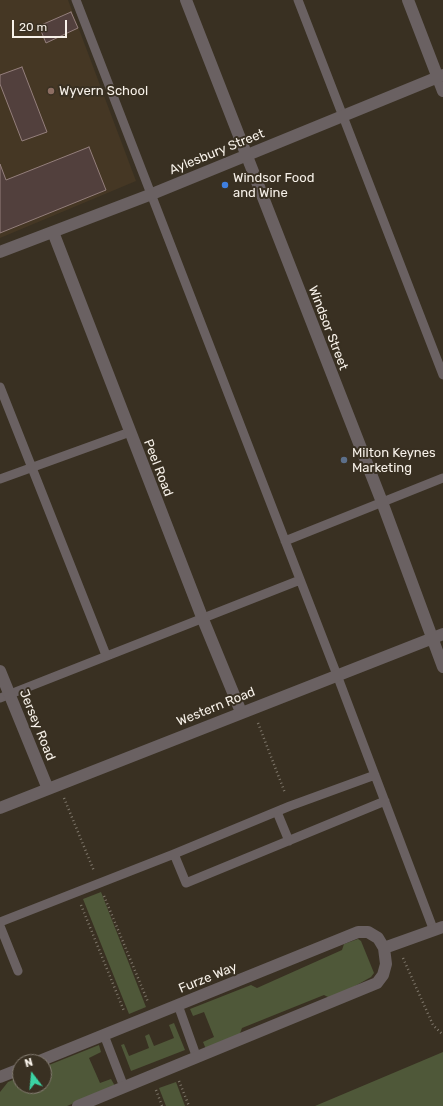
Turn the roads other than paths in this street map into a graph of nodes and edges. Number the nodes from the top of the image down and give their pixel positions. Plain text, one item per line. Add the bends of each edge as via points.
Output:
1 (76, 0) edge
2 (186, 0) edge
3 (298, 0) edge
4 (408, 0) edge
5 (440, 76) edge
6 (443, 91) edge
7 (343, 115) junction
8 (246, 156) junction
9 (152, 194) junction
10 (53, 232) junction
11 (0, 252) edge
12 (443, 375) edge
13 (0, 387) edge
14 (130, 432) junction
15 (32, 466) junction
16 (443, 478) edge
17 (0, 479) edge
18 (382, 502) junction
19 (285, 541) junction
20 (300, 580) junction
21 (202, 617) junction
22 (437, 636) edge
23 (106, 655) junction
24 (443, 667) edge
25 (0, 672) edge
26 (337, 675) junction
27 (4, 696) edge
28 (246, 710) junction
29 (375, 775) junction
30 (53, 787) junction
31 (385, 801) junction
32 (0, 808) edge
33 (277, 812) junction
34 (289, 841) junction
35 (174, 854) junction
36 (0, 922) edge
37 (0, 926) edge
38 (438, 929) edge
39 (384, 948) junction
40 (18, 971) dead end
41 (178, 1005) junction
42 (104, 1034) junction
43 (52, 1056) edge
44 (198, 1058) junction
45 (12, 1072) edge
46 (0, 1077) edge
47 (124, 1087) junction
48 (78, 1106) edge

1 - 9 lane
2 - 8 street, Windsor Street
3 - 7 lane
4 - 5 street
5 - 6 street
5 - 7 street, Aylesbury Street
7 - 8 street, Aylesbury Street
7 - 12 lane
8 - 9 street, Aylesbury Street
8 - 18 street, Windsor Street
9 - 10 street, Aylesbury Street
9 - 19 lane
10 - 11 street, Aylesbury Street
10 - 14 street, Peel Road
13 - 15 lane
14 - 15 lane
14 - 21 street, Peel Road
15 - 17 lane
15 - 23 lane
16 - 18 lane
18 - 19 lane
18 - 22 street, Windsor Street
19 - 20 lane
20 - 21 lane
20 - 26 lane
21 - 23 lane
21 - 28 street, Peel Road
22 - 24 street, Windsor Street
22 - 26 street, Western Road
23 - 27 lane
25 - 27 street, Jersey Road
26 - 28 street, Western Road
26 - 29 lane
27 - 30 street, Jersey Road
28 - 30 street, Western Road
29 - 31 lane
29 - 33 lane
30 - 32 street, Western Road
31 - 34 lane
31 - 38 lane
33 - 34 lane
33 - 35 lane
34 - 35 lane via 186,883
35 - 36 lane
37 - 40 lane
38 - 39 street
39 - 41 street, Furze Way via 378,938 368,932 358,932
39 - 44 street via 384,975 377,983
41 - 42 street, Furze Way
41 - 44 lane
42 - 43 street, Furze Way
42 - 47 lane
44 - 47 street
45 - 46 street
47 - 48 street

